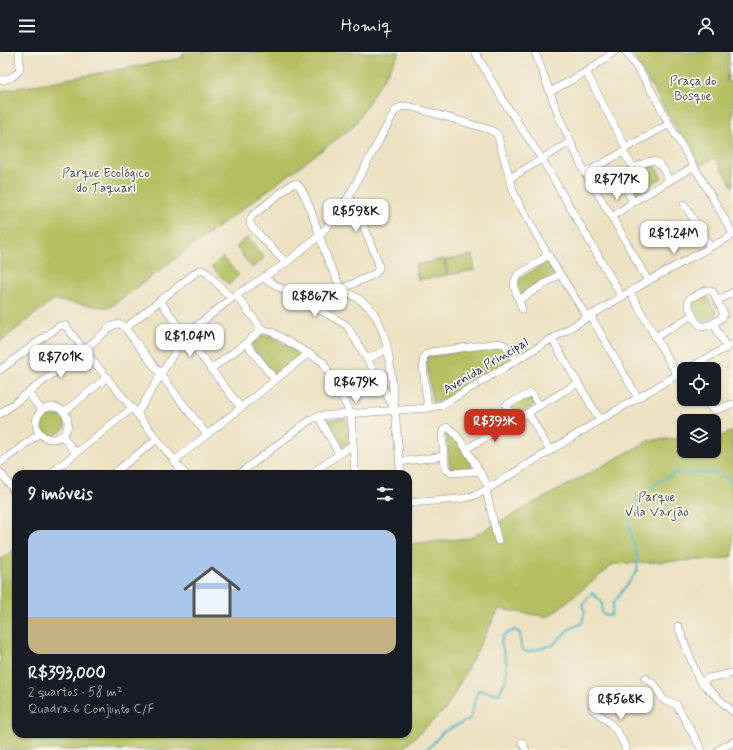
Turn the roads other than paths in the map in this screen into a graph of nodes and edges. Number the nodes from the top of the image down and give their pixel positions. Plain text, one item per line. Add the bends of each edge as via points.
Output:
1 (19, 52) edge
2 (475, 52) edge
3 (535, 52) edge
4 (614, 52) edge
5 (626, 52) edge
6 (733, 52) edge
7 (586, 72) junction
8 (733, 73) edge
9 (0, 80) edge
10 (550, 92) junction
11 (669, 124) junction
12 (570, 142) junction
13 (625, 150) junction
14 (542, 159) junction
15 (693, 167) junction
16 (634, 168) junction
17 (586, 173) junction
18 (510, 178) junction
19 (669, 180) junction
20 (349, 196) junction
21 (633, 202) junction
22 (684, 204) dead end
23 (612, 216) junction
24 (733, 234) edge
25 (319, 236) junction
26 (710, 247) junction
27 (548, 255) junction
28 (286, 263) junction
29 (560, 274) junction
30 (262, 278) junction
31 (648, 281) junction
32 (341, 289) junction
33 (630, 292) junction
34 (733, 292) edge
35 (234, 296) junction
36 (622, 297) junction
37 (519, 300) junction
38 (160, 301) junction
39 (717, 301) junction
40 (522, 310) dead end
41 (693, 315) junction
42 (589, 316) junction
43 (713, 323) junction
44 (125, 328) junction
45 (262, 329) junction
46 (184, 335) junction
47 (655, 337) junction
48 (552, 339) junction
49 (246, 343) junction
50 (730, 346) edge
51 (388, 349) junction
52 (84, 350) junction
53 (309, 353) junction
54 (367, 360) junction
55 (516, 360) junction
56 (678, 362) edge
57 (700, 362) edge
58 (211, 369) junction
59 (0, 370) edge
60 (160, 375) junction
61 (677, 375) edge
62 (107, 377) junction
63 (275, 380) junction
64 (578, 383) junction
65 (28, 393) junction
66 (638, 398) junction
67 (733, 404) edge
68 (539, 406) junction
69 (709, 406) edge
70 (241, 408) junction
71 (428, 408) junction
72 (42, 410) junction
73 (395, 410) junction
74 (134, 411) junction
75 (64, 412) junction
76 (528, 413) junction
77 (0, 414) edge
78 (351, 414) junction
79 (318, 416) junction
80 (514, 420) junction
81 (600, 420) junction
82 (40, 433) junction
83 (207, 435) junction
84 (62, 436) junction
85 (157, 439) junction
86 (353, 445) junction
87 (466, 449) junction
88 (550, 451) junction
89 (76, 453) junction
90 (339, 454) junction
91 (444, 456) junction
92 (174, 460) junction
93 (400, 462) junction
94 (0, 463) edge
95 (55, 470) edge
96 (118, 470) edge
97 (181, 470) edge
98 (244, 470) edge
99 (317, 470) edge
100 (355, 470) edge
101 (401, 470) edge
102 (479, 471) junction
103 (0, 472) edge
104 (12, 488) edge
105 (489, 489) junction
106 (412, 503) edge
107 (498, 541) dead end
108 (678, 626) dead end
109 (733, 673) edge
110 (645, 678) dead end
111 (703, 684) junction
112 (592, 708) dead end
113 (733, 712) edge
114 (522, 742) dead end
115 (733, 742) edge
116 (526, 750) edge
117 (626, 750) edge
118 (702, 750) edge
119 (718, 750) edge

1 - 9 street via 20,69 15,76
2 - 14 street
3 - 10 street
4 - 7 street
5 - 11 street via 647,83
6 - 8 street
7 - 10 street
7 - 13 street
10 - 12 street
11 - 13 street
11 - 15 street
12 - 14 street
12 - 17 street
13 - 16 street
13 - 17 street
14 - 18 street
14 - 36 street
15 - 19 street
15 - 24 street
16 - 19 street via 649,161 658,162
16 - 21 street via 622,179
17 - 23 street
18 - 20 street via 494,131 402,106 395,112
18 - 27 street via 515,196
19 - 21 street
20 - 25 street
20 - 32 street via 379,268 375,274
21 - 23 street
22 - 26 street
23 - 31 street
24 - 26 street, Avenida Principal
25 - 28 street
25 - 28 street via 301,187 292,184 250,218 250,225
25 - 32 street
26 - 31 street, Avenida Principal
27 - 29 street
27 - 37 street via 514,280
28 - 30 street
29 - 37 street
29 - 42 street
30 - 35 street
30 - 54 street via 343,323 350,330
31 - 33 street, Avenida Principal
32 - 51 street via 360,299 373,312 387,341
33 - 36 street, Avenida Principal
33 - 47 street
34 - 39 street
35 - 38 street via 207,273 199,270
35 - 45 street
35 - 46 street
36 - 42 street, Avenida Principal
37 - 40 street
38 - 44 street
38 - 46 street
39 - 41 street via 713,292 709,290 688,300
39 - 43 street via 724,314
41 - 43 street via 700,326
41 - 47 street
42 - 48 street, Avenida Principal
42 - 66 street
43 - 50 street
44 - 52 street via 119,324 112,326
44 - 60 street
45 - 49 street
45 - 53 street
46 - 58 street
46 - 60 street
47 - 56 street
48 - 55 street, Avenida Principal
48 - 64 street
49 - 58 street
49 - 63 street
50 - 57 street
51 - 54 street
51 - 73 street
52 - 59 street via 66,326 62,325
52 - 62 street
52 - 65 street
53 - 63 street
53 - 78 street via 323,362
54 - 73 street
55 - 71 street, Avenida Principal via 442,405
55 - 71 street via 505,345 499,343 426,354 423,366
58 - 70 street
60 - 74 street
60 - 83 street
61 - 66 street
62 - 74 street
62 - 75 street
63 - 70 street
64 - 68 street
64 - 81 street
65 - 72 street
65 - 77 street
66 - 81 street
67 - 69 street via 716,410
68 - 76 street
68 - 80 street via 530,393 506,405
70 - 83 street
71 - 73 street, Avenida Principal
72 - 75 street via 54,407
72 - 82 street via 36,422
73 - 78 street, Avenida Principal
73 - 93 street
74 - 85 street
74 - 89 street
75 - 84 street via 68,424
76 - 80 street
76 - 88 street
78 - 79 street, Avenida Principal
78 - 86 street
79 - 90 street
79 - 98 street, Avenida Principal
80 - 87 street
81 - 88 street
82 - 84 street via 46,438
82 - 94 street
83 - 92 street
84 - 89 street
85 - 92 street
85 - 96 street
86 - 90 street
86 - 100 street
87 - 91 street via 452,430 447,428 442,434
87 - 102 street
88 - 105 street
89 - 95 street
90 - 99 street
91 - 93 street
91 - 102 street via 445,467 452,473
92 - 97 street
93 - 101 street
102 - 105 street
103 - 104 street
105 - 106 street via 468,498
105 - 107 street
108 - 111 street via 698,678
109 - 111 street via 708,678
110 - 118 street via 655,685 665,701 676,704
111 - 113 street
112 - 117 street via 618,732
114 - 116 street
115 - 119 street

